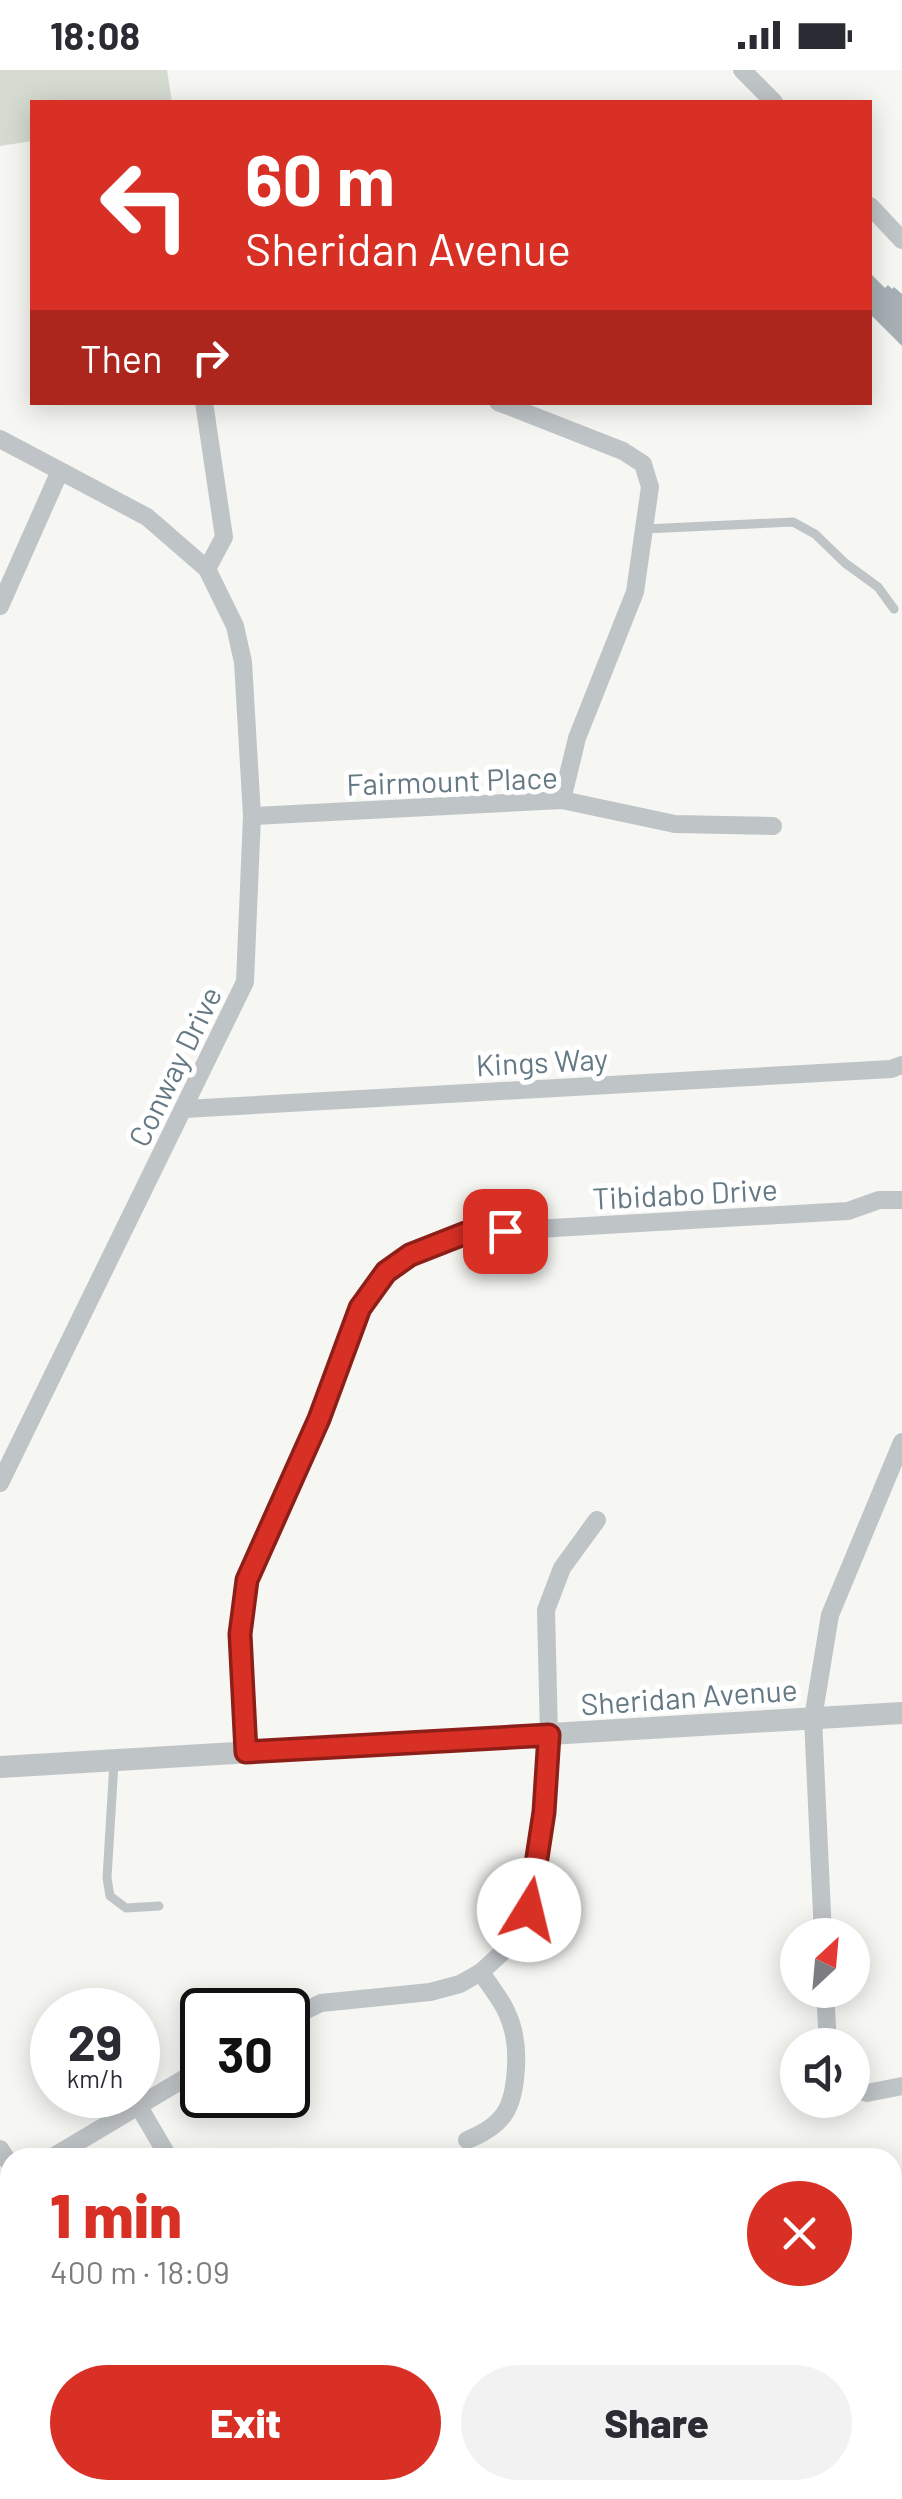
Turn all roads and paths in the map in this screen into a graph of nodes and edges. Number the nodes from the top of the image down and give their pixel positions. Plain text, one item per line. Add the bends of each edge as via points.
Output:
1 (742, 70) edge
2 (772, 100) edge
3 (872, 208) edge
4 (902, 240) edge
5 (204, 405) edge
6 (506, 405) edge
7 (0, 440) edge
8 (60, 471) junction
9 (642, 529) junction
10 (210, 576) junction
11 (0, 606) edge
12 (894, 609) dead end
13 (562, 800) junction
14 (252, 816) junction
15 (773, 826) dead end
16 (902, 1065) edge
17 (185, 1110) junction
18 (902, 1200) edge
19 (902, 1442) edge
20 (2, 1475) edge
21 (597, 1520) dead end
22 (902, 1713) edge
23 (812, 1718) junction
24 (549, 1735) junction
25 (246, 1752) junction
26 (114, 1761) junction
27 (0, 1768) edge
28 (159, 1906) dead end
29 (822, 1918) edge
30 (481, 1972) junction
31 (310, 2008) edge
32 (902, 2086) edge
33 (870, 2092) edge
34 (116, 2118) edge
35 (146, 2118) edge
36 (467, 2140) dead end
37 (68, 2148) edge
38 (163, 2148) edge

1 - 2 street
3 - 4 street
5 - 10 street via 224,537
6 - 9 street via 643,464 650,487
7 - 8 street
8 - 10 street via 147,518
8 - 11 street
9 - 12 lane via 793,522 878,587
9 - 13 street via 635,592 577,738
10 - 14 street, Conway Drive via 243,662
13 - 14 street, Fairmount Place
13 - 15 street, Fairmount Place via 675,824
14 - 17 street, Conway Drive via 245,982
16 - 17 street, Kings Way
17 - 20 street, Conway Drive
18 - 25 street, Tibidabo Drive via 848,1211 466,1233 386,1272 360,1308 247,1580 240,1634
19 - 23 street via 830,1615
21 - 24 street via 562,1568 546,1610
22 - 23 street, Sheridan Avenue
23 - 24 street, Sheridan Avenue
23 - 29 street
24 - 25 street, Sheridan Avenue
24 - 30 street via 529,1910 506,1949
25 - 26 street, Sheridan Avenue
26 - 27 street, Sheridan Avenue
26 - 28 lane via 110,1896 126,1908
30 - 31 street via 430,1992
30 - 36 street via 507,2012 518,2046 514,2097 486,2132
32 - 33 street
34 - 37 street
35 - 38 street

